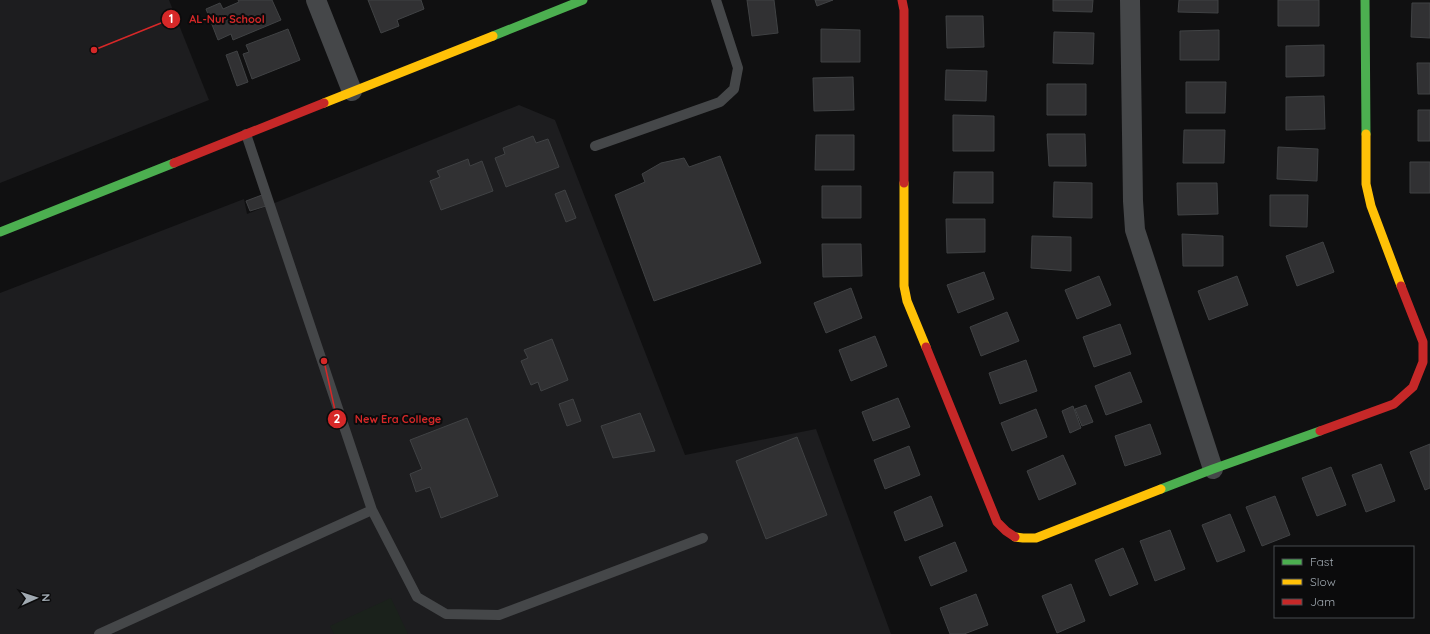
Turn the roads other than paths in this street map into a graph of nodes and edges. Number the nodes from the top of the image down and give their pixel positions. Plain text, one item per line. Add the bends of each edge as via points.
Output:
1 (316, 0) edge
2 (583, 0) edge
3 (716, 0) edge
4 (902, 0) edge
5 (1130, 0) edge
6 (1365, 0) edge
7 (561, 4) edge
8 (352, 91) junction
9 (246, 134) junction
10 (595, 146) dead end
11 (0, 232) edge
12 (1213, 469) junction
13 (372, 510) junction
14 (703, 538) dead end
15 (99, 634) edge

1 - 8 street
2 - 7 street
3 - 10 lane via 738,68 734,89 720,102
4 - 12 street via 904,286 907,300 997,522 1006,533 1019,539 1036,538
5 - 12 street via 1132,201 1135,230
6 - 12 street via 1367,189 1371,206 1424,342 1423,362 1414,387 1394,404
7 - 8 street
8 - 9 street
9 - 11 street
9 - 13 lane
13 - 14 lane via 417,597 446,614 499,615
13 - 15 lane

